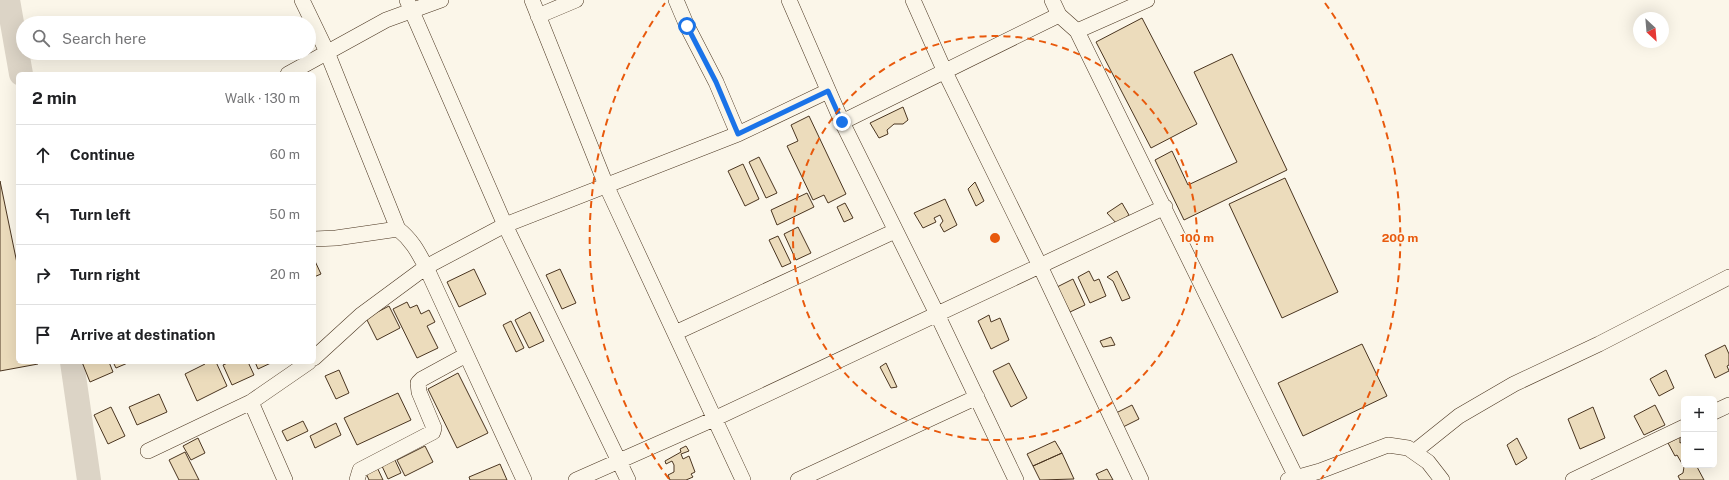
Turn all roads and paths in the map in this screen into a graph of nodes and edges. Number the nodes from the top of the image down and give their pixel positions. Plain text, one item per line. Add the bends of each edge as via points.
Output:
1 (302, 0) edge
2 (441, 0) edge
3 (532, 0) edge
4 (576, 0) edge
5 (676, 0) edge
6 (789, 0) edge
7 (913, 0) edge
8 (1052, 0) edge
9 (1147, 0) edge
10 (409, 5) edge
11 (1059, 14) junction
12 (310, 16) edge
13 (538, 16) junction
14 (316, 29) edge
15 (1077, 31) junction
16 (327, 52) junction
17 (316, 58) edge
18 (313, 60) edge
19 (292, 72) edge
20 (945, 72) junction
21 (828, 91) junction
22 (842, 122) junction
23 (738, 134) junction
24 (606, 185) junction
25 (1165, 207) junction
26 (505, 225) junction
27 (398, 229) junction
28 (895, 231) junction
29 (316, 239) edge
30 (1040, 266) junction
31 (426, 267) junction
32 (1729, 277) edge
33 (937, 314) junction
34 (675, 333) junction
35 (466, 355) junction
36 (316, 356) edge
37 (306, 364) edge
38 (977, 397) junction
39 (251, 402) junction
40 (1729, 405) edge
41 (1717, 411) edge
42 (714, 420) junction
43 (1681, 428) edge
44 (148, 451) dead end
45 (1414, 452) junction
46 (619, 461) junction
47 (1292, 478) edge
48 (285, 480) edge
49 (357, 480) edge
50 (524, 480) edge
51 (576, 480) edge
52 (628, 480) edge
53 (743, 480) edge
54 (798, 480) edge
55 (1015, 480) edge
56 (1141, 480) edge
57 (1442, 480) edge
58 (1573, 480) edge

1 - 12 street
2 - 10 street
3 - 13 street
4 - 13 street
5 - 23 street
6 - 21 street
7 - 20 street
8 - 11 street
9 - 15 street
10 - 16 street
10 - 26 street
11 - 15 street
11 - 20 street
13 - 24 street
14 - 16 street
15 - 25 street
16 - 17 street
16 - 27 street
18 - 19 street
20 - 22 street
20 - 30 street
21 - 22 street
21 - 23 street
22 - 28 street
23 - 24 street
24 - 26 street
24 - 34 street
25 - 30 street
25 - 47 street
26 - 31 street
26 - 46 street
27 - 29 street
27 - 31 street via 415,246
28 - 33 street
28 - 34 street
30 - 33 street
30 - 56 street
31 - 35 street
31 - 36 street via 361,315
32 - 45 street via 1599,344 1514,384 1459,416
33 - 38 street
33 - 42 street
34 - 42 street
35 - 49 street via 418,383 419,392 434,428 432,432 360,470
35 - 50 street
37 - 39 street
38 - 54 street
38 - 55 street
39 - 44 street
39 - 48 street
40 - 41 street
42 - 46 street
42 - 53 street
43 - 58 street
45 - 47 street via 1408,448 1388,445 1320,471
45 - 57 street via 1428,462
46 - 51 street
46 - 52 street

